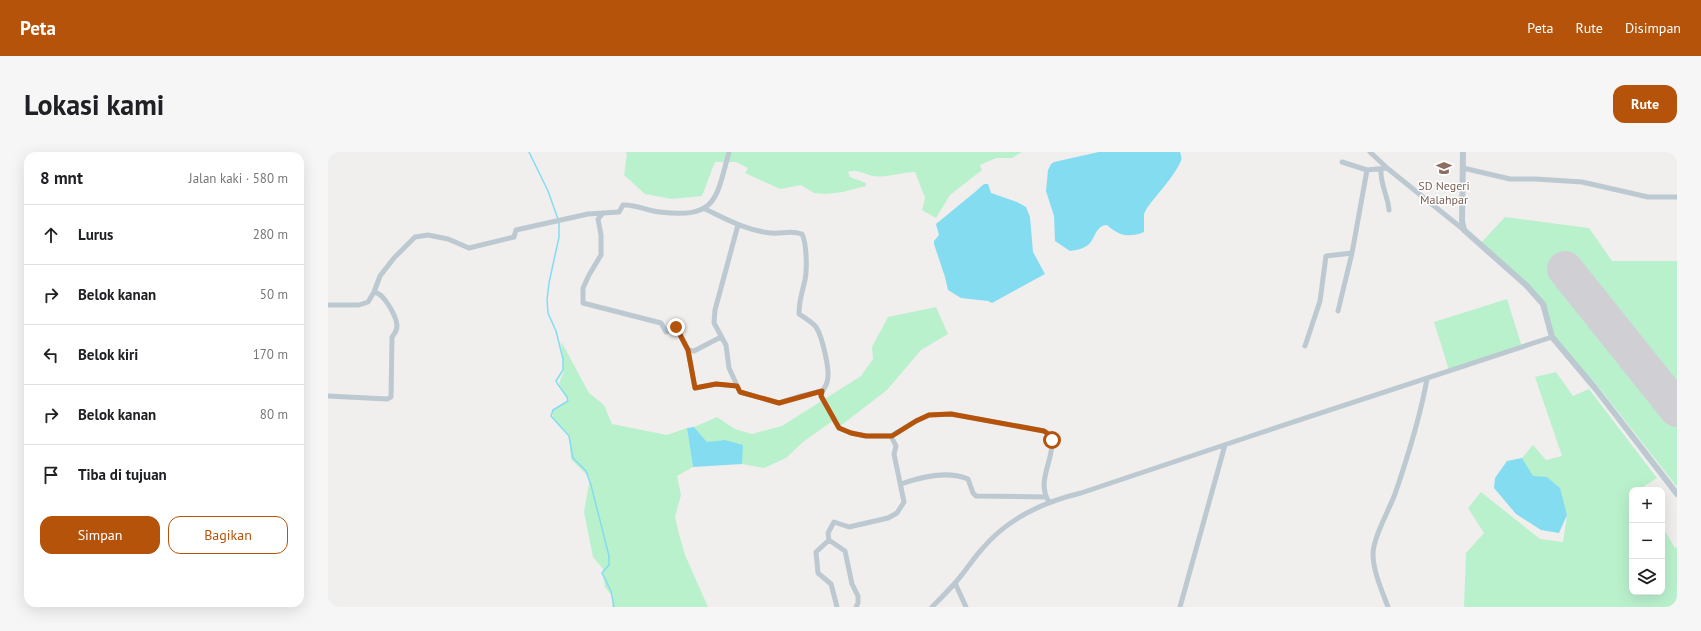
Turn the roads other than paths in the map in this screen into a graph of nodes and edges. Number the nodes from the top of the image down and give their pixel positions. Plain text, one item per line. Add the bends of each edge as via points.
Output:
1 (729, 152) edge
2 (1370, 152) edge
3 (1463, 152) edge
4 (1342, 162) dead end
5 (1387, 168) junction
6 (1463, 168) junction
7 (1367, 170) junction
8 (1381, 170) junction
9 (1677, 198) edge
10 (705, 209) junction
11 (1389, 210) dead end
12 (603, 213) junction
13 (738, 225) junction
14 (1464, 230) junction
15 (1352, 252) junction
16 (374, 292) junction
17 (328, 305) edge
18 (1338, 311) dead end
19 (721, 337) junction
20 (1552, 337) junction
21 (1306, 346) dead end
22 (688, 350) junction
23 (1427, 379) junction
24 (737, 386) junction
25 (822, 391) junction
26 (328, 396) edge
27 (892, 436) junction
28 (1225, 445) junction
29 (900, 484) junction
30 (1677, 494) edge
31 (1046, 496) junction
32 (1049, 502) junction
33 (829, 540) junction
34 (955, 583) junction
35 (837, 607) edge
36 (856, 607) edge
37 (932, 607) edge
38 (966, 607) edge
39 (1180, 607) edge
40 (1388, 607) edge

1 - 10 street via 717,194
2 - 5 street
3 - 6 street
4 - 7 street
5 - 8 street
5 - 14 street
6 - 9 street via 1510,179 1582,182 1648,197
6 - 14 street
7 - 8 street
7 - 15 street
8 - 11 street
10 - 12 street via 691,213 660,212 623,205 619,212
10 - 13 street
12 - 16 street via 516,230 514,237 469,248 448,239 420,235 394,258 380,276
12 - 22 street via 598,219 601,255 583,288 583,303 662,323 666,332 676,327
13 - 19 street via 714,310 714,322
13 - 25 street via 771,233 793,231 802,234 806,279 799,302 799,314 816,327 820,336 828,376
14 - 20 street via 1526,285 1543,304
15 - 18 street
15 - 21 street via 1326,256 1320,301
16 - 17 street via 368,302
16 - 26 street via 378,292 386,300 397,323 392,337 391,397 388,399
19 - 22 street via 694,352
19 - 24 street via 726,345 729,368
20 - 23 street
20 - 30 street
22 - 24 street via 695,388 716,384
23 - 28 street
23 - 40 street via 1421,413 1373,553
24 - 25 street via 740,392 779,403
25 - 27 street via 821,396 839,428 866,436
27 - 29 street via 896,446 894,454
27 - 31 street via 929,415 951,414 1044,431 1051,436 1052,445 1043,484
28 - 32 street via 1081,494
28 - 39 street
29 - 31 street via 921,477 962,476 968,478 976,496
29 - 33 street via 904,502 897,513 888,518 849,527 834,522 828,533
31 - 32 street
32 - 34 street via 1025,513 996,535 982,548
33 - 35 street via 816,552 818,573 831,584
33 - 36 street via 845,551 852,584 858,596
34 - 37 street
34 - 38 street

